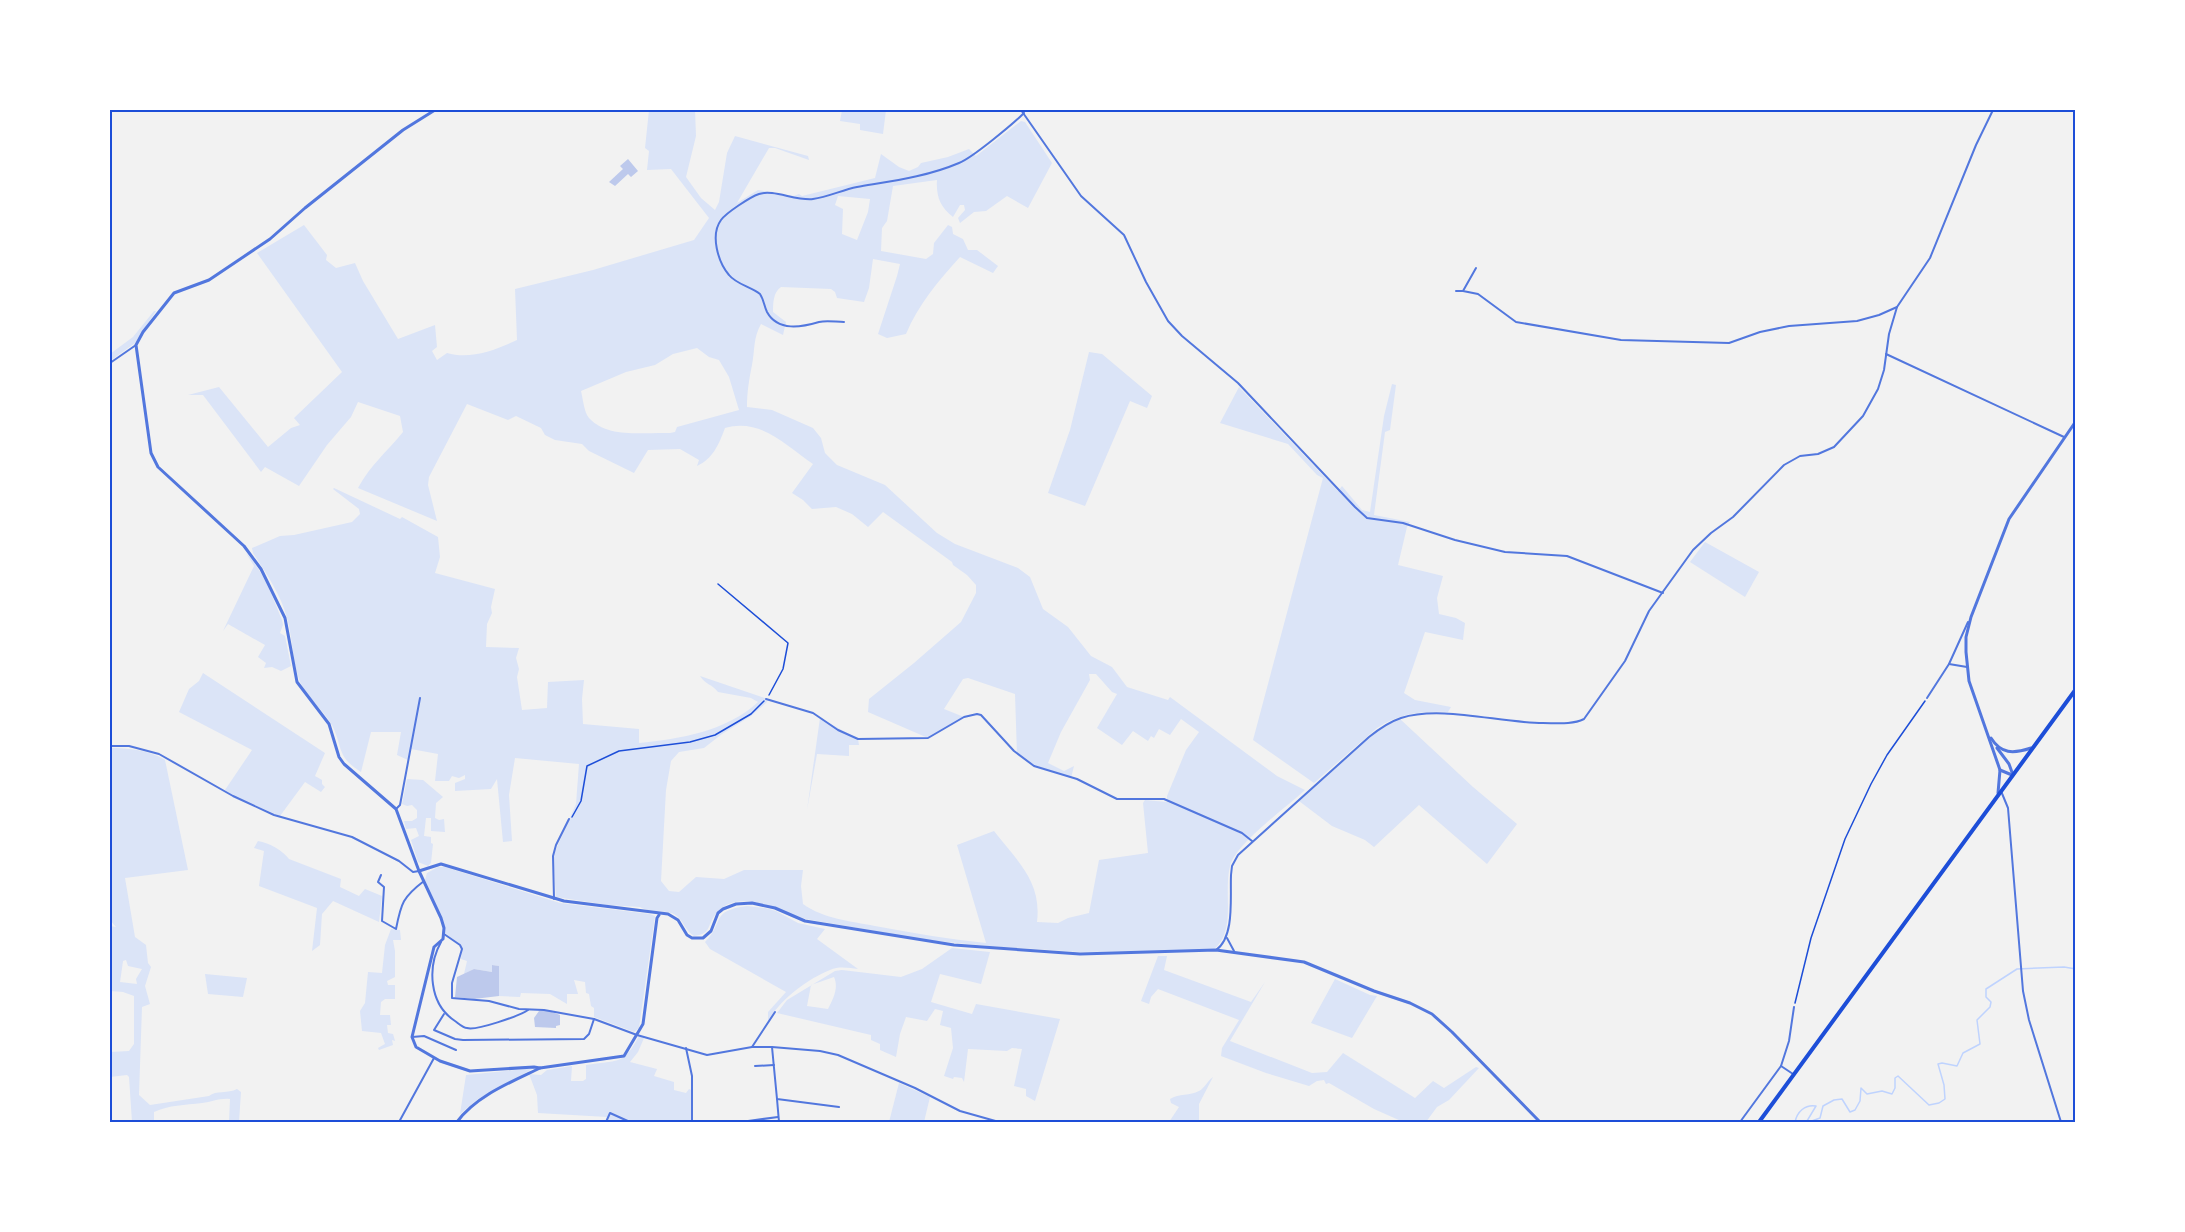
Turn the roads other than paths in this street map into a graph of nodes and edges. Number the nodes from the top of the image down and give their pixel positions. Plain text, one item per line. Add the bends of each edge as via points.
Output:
1 (435, 110) edge
2 (1020, 110) edge
3 (1993, 110) edge
4 (1024, 113) junction
5 (1476, 268) dead end
6 (1456, 291) dead end
7 (1463, 291) junction
8 (1897, 307) junction
9 (844, 322) dead end
10 (136, 345) junction
11 (1886, 354) junction
12 (110, 363) edge
13 (2076, 421) edge
14 (2064, 437) junction
15 (1663, 593) junction
16 (1971, 617) junction
17 (1949, 664) junction
18 (1967, 667) junction
19 (2076, 689) edge
20 (420, 698) dead end
21 (1927, 698) road end
22 (766, 699) road end
23 (1989, 735) junction
24 (110, 746) edge
25 (1997, 748) junction
26 (2033, 748) junction
27 (2000, 770) junction
28 (2013, 775) junction
29 (2001, 791) junction
30 (1997, 797) junction
31 (396, 809) junction
32 (569, 819) road end
33 (1252, 841) junction
34 (419, 871) junction
35 (381, 875) dead end
36 (424, 881) junction
37 (554, 899) junction
38 (660, 915) junction
39 (444, 934) junction
40 (1227, 938) junction
41 (443, 939) junction
42 (1216, 950) junction
43 (1234, 952) junction
44 (1794, 1007) road end
45 (528, 1010) junction
46 (775, 1012) dead end
47 (444, 1014) junction
48 (594, 1019) junction
49 (637, 1035) junction
50 (412, 1039) junction
51 (752, 1047) junction
52 (772, 1047) junction
53 (686, 1048) junction
54 (456, 1050) dead end
55 (434, 1059) junction
56 (774, 1065) junction
57 (754, 1066) dead end
58 (1781, 1066) junction
59 (540, 1068) junction
60 (1794, 1075) junction
61 (777, 1099) junction
62 (839, 1107) dead end
63 (778, 1117) junction
64 (748, 1121) edge
65 (399, 1122) edge
66 (457, 1122) edge
67 (606, 1122) edge
68 (630, 1122) edge
69 (692, 1122) edge
70 (779, 1122) edge
71 (999, 1122) edge
72 (1540, 1122) edge
73 (1740, 1122) edge
74 (1759, 1122) edge
75 (2061, 1122) edge

1 - 10 street via 403,130 270,239 209,280 174,292
2 - 4 street
3 - 8 street via 1930,258
4 - 9 street via 962,162 947,168 813,199 763,193 722,218 717,228 717,250 727,274 760,294 772,318 793,327
4 - 15 street via 1081,196 1124,235 1168,321 1238,382 1367,518 1403,523 1516,554 1567,556
5 - 7 street
6 - 7 street
7 - 8 street via 1478,294 1516,322 1621,340 1729,343 1789,326 1857,321
8 - 11 street
10 - 12 street
10 - 31 street via 153,460 255,560 285,618 297,682 329,724 339,757
11 - 14 street
11 - 15 street via 1873,400 1847,435 1826,452 1800,456 1784,465 1698,546
13 - 14 street
14 - 16 street via 2009,519
15 - 33 street via 1642,623 1625,661 1580,721 1528,723 1422,714 1400,718 1369,736
16 - 17 street
16 - 18 street via 1966,637
17 - 18 street
17 - 21 street
18 - 23 street
19 - 26 main road
20 - 31 street via 400,805
22 - 33 street via 813,713 858,739 928,738 964,717 981,715 1014,751 1034,766 1077,779 1117,799 1164,799
23 - 25 street
23 - 27 street
24 - 34 street via 129,746 159,754 254,806 352,837 413,872
25 - 26 street via 2016,753
25 - 28 street
26 - 28 main road
27 - 28 street
27 - 30 street
28 - 29 main road
29 - 30 main road
29 - 75 street via 2008,808 2029,1020
30 - 60 main road
31 - 34 street
32 - 37 street via 553,856
33 - 40 street via 1232,866
34 - 36 street
34 - 37 street via 441,864
35 - 36 street via 381,921 396,928 402,900
36 - 39 street
37 - 38 street
38 - 42 street via 674,916 687,935 698,938 711,931 723,909 752,903 805,921 954,945 1080,954
38 - 49 street via 643,1024
39 - 41 street
39 - 45 street via 462,949 452,998
40 - 42 street
40 - 43 street
41 - 47 street via 435,958 434,990
41 - 50 street via 435,947
42 - 43 street
43 - 72 street via 1310,964 1422,1008 1443,1023
44 - 58 street
45 - 47 street via 486,1027 466,1029
45 - 48 street
46 - 51 street
47 - 48 street via 434,1030 455,1039 579,1040 589,1034
48 - 49 street
49 - 53 street
49 - 59 street via 624,1056
50 - 54 street via 424,1036
50 - 55 street via 416,1047
51 - 52 street
51 - 53 street via 712,1055
52 - 56 street
52 - 71 street via 838,1054 960,1111
53 - 69 street via 692,1076
55 - 59 street via 470,1071
55 - 65 street
56 - 57 street
56 - 61 street
58 - 60 street
58 - 73 street
59 - 66 street via 482,1098
60 - 74 main road
61 - 62 street
61 - 63 street
63 - 64 street
63 - 70 street
67 - 68 street via 610,1113

